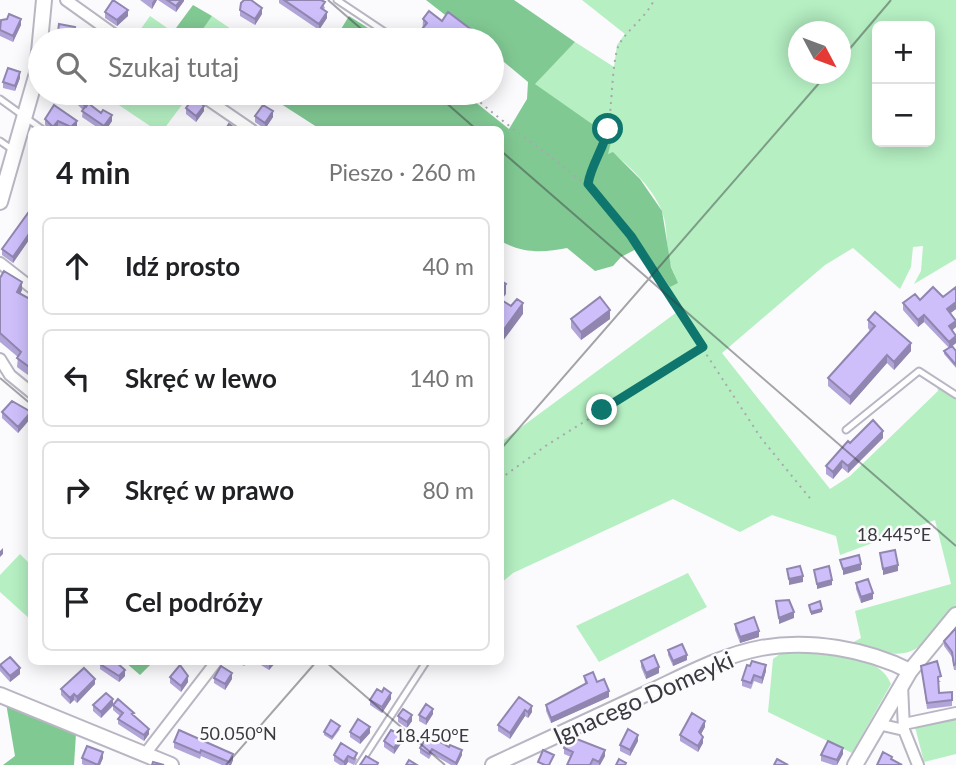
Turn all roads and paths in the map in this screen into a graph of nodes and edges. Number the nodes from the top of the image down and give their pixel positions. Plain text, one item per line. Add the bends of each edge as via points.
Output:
1 (44, 0) edge
2 (66, 0) edge
3 (337, 0) edge
4 (654, 0) edge
5 (41, 28) edge
6 (105, 28) edge
7 (379, 28) edge
8 (0, 99) edge
9 (29, 105) edge
10 (216, 105) edge
11 (483, 105) edge
12 (26, 118) junction
13 (37, 126) edge
14 (246, 126) edge
15 (0, 141) edge
16 (15, 152) junction
17 (3, 182) edge
18 (588, 184) junction
19 (0, 202) edge
20 (0, 263) edge
21 (28, 285) edge
22 (703, 347) junction
23 (0, 359) edge
24 (28, 390) edge
25 (956, 396) edge
26 (846, 430) dead end
27 (504, 476) edge
28 (813, 502) dead end
29 (956, 615) edge
30 (214, 665) edge
31 (424, 665) edge
32 (910, 671) junction
33 (902, 685) junction
34 (0, 695) edge
35 (956, 713) edge
36 (881, 719) junction
37 (905, 731) junction
38 (145, 754) junction
39 (171, 765) edge
40 (359, 765) edge
41 (493, 765) edge
42 (855, 765) edge
43 (918, 765) edge

1 - 5 street
2 - 6 street
3 - 7 lane
4 - 18 path via 619,47 608,129
8 - 12 lane
9 - 12 street
10 - 14 street
11 - 18 path
12 - 13 lane
12 - 16 street
15 - 16 lane
16 - 17 street
17 - 19 street
18 - 22 path via 631,236
20 - 21 street
22 - 27 path
22 - 28 path via 761,438
23 - 24 street
25 - 26 lane via 919,371
29 - 32 street
30 - 38 street
31 - 40 lane
32 - 33 street
32 - 41 street, Ignacego Domeyki via 884,658 839,650 761,648 696,670
33 - 36 street
33 - 37 street
34 - 38 street
35 - 37 street
36 - 37 street
36 - 42 street
37 - 43 street
38 - 39 street

